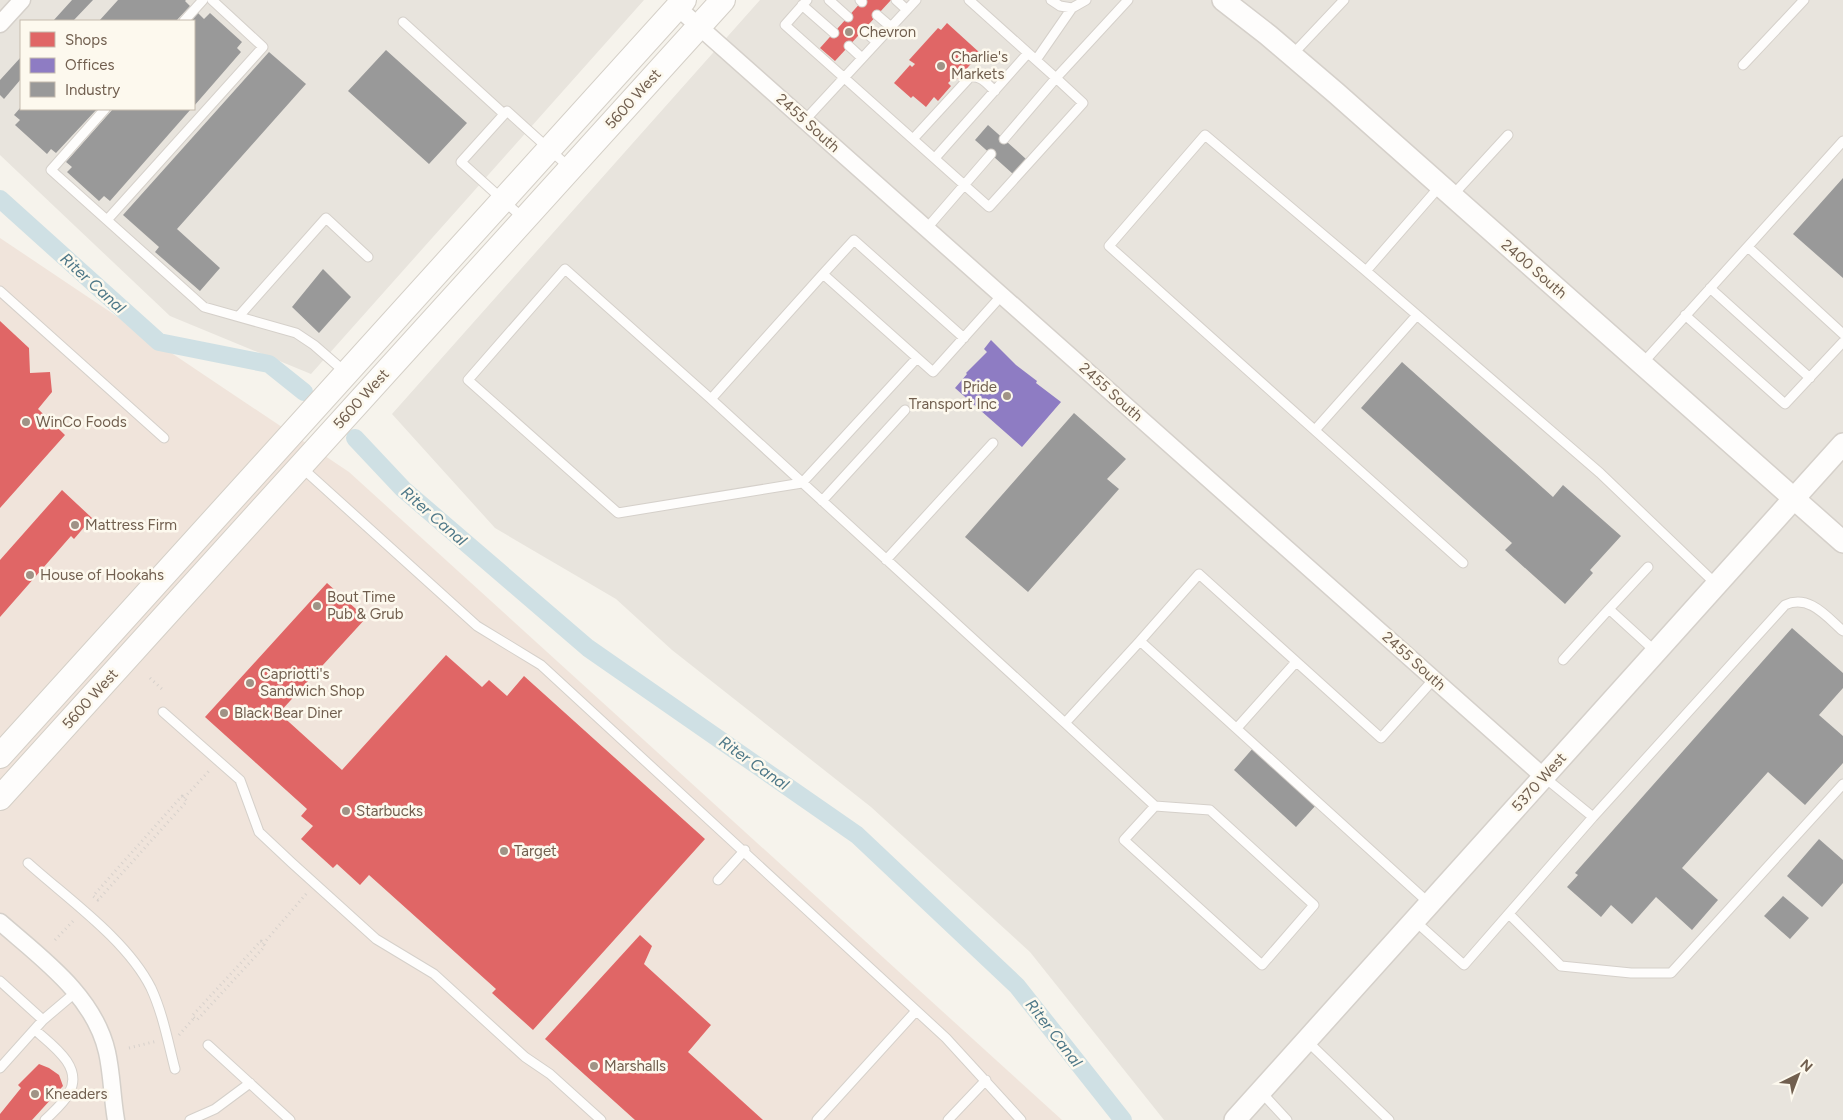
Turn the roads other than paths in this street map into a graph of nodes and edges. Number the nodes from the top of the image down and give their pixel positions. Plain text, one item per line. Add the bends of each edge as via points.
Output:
1 (22, 0) edge
2 (203, 0) edge
3 (212, 0) edge
4 (723, 0) edge
5 (829, 0) edge
6 (896, 0) edge
7 (916, 0) edge
8 (969, 0) edge
9 (1051, 0) edge
10 (1086, 0) edge
11 (1128, 0) edge
12 (1222, 0) edge
13 (1344, 0) edge
14 (1804, 0) edge
15 (805, 2) edge
16 (681, 4) edge
17 (1072, 8) junction
18 (907, 10) junction
19 (877, 15) dead end
20 (848, 17) dead end
21 (185, 20) edge
22 (403, 22) dead end
23 (0, 24) edge
24 (700, 26) junction
25 (891, 27) junction
26 (863, 30) dead end
27 (834, 33) dead end
28 (877, 42) junction
29 (849, 46) dead end
30 (1028, 53) junction
31 (1292, 55) junction
32 (862, 58) junction
33 (1036, 60) junction
34 (1743, 64) dead end
35 (844, 78) junction
36 (1056, 78) junction
37 (995, 91) junction
38 (104, 110) edge
39 (504, 114) junction
40 (805, 120) junction
41 (1508, 135) dead end
42 (913, 139) junction
43 (1004, 139) dead end
44 (1843, 141) edge
45 (550, 150) junction
46 (991, 154) dead end
47 (935, 158) junction
48 (570, 168) junction
49 (965, 185) junction
50 (1446, 191) junction
51 (504, 200) junction
52 (524, 219) junction
53 (107, 220) junction
54 (927, 228) junction
55 (1748, 247) junction
56 (368, 257) dead end
57 (1366, 271) junction
58 (823, 274) junction
59 (1710, 288) junction
60 (0, 291) edge
61 (1002, 295) junction
62 (1685, 315) junction
63 (239, 316) junction
64 (1417, 316) junction
65 (1843, 334) edge
66 (964, 338) junction
67 (1843, 342) edge
68 (917, 358) junction
69 (1642, 364) junction
70 (347, 374) junction
71 (1810, 378) junction
72 (711, 399) junction
73 (905, 410) dead end
74 (1315, 430) junction
75 (164, 438) dead end
76 (993, 443) dead end
77 (1843, 444) edge
78 (300, 466) junction
79 (802, 483) junction
80 (1794, 499) junction
81 (822, 501) junction
82 (1843, 542) edge
83 (886, 560) junction
84 (1463, 563) dead end
85 (1648, 567) dead end
86 (1717, 585) junction
87 (1609, 609) junction
88 (1843, 631) edge
89 (1140, 641) junction
90 (1657, 652) junction
91 (1563, 660) dead end
92 (1296, 662) junction
93 (1434, 679) junction
94 (163, 712) dead end
95 (31, 722) junction
96 (1065, 723) junction
97 (1237, 728) junction
98 (0, 756) edge
99 (1544, 777) junction
100 (0, 778) edge
101 (1843, 784) edge
102 (0, 798) edge
103 (1156, 806) junction
104 (1593, 817) junction
105 (745, 850) junction
106 (28, 863) dead end
107 (718, 880) dead end
108 (1430, 904) junction
109 (1509, 914) junction
110 (1414, 921) junction
111 (0, 922) edge
112 (0, 981) edge
113 (76, 992) junction
114 (916, 1011) junction
115 (43, 1020) junction
116 (35, 1030) junction
117 (1307, 1040) junction
118 (208, 1045) dead end
119 (0, 1068) edge
120 (175, 1069) dead end
121 (986, 1080) junction
122 (250, 1083) junction
123 (1261, 1092) junction
124 (45, 1120) edge
125 (116, 1120) edge
126 (190, 1120) edge
127 (290, 1120) edge
128 (601, 1120) edge
129 (817, 1120) edge
130 (948, 1120) edge
131 (1021, 1120) edge
132 (1235, 1120) edge
133 (1287, 1120) edge
134 (1389, 1120) edge

1 - 23 street
2 - 21 lane
3 - 53 lane via 263,47
4 - 24 main road, 5600 West
5 - 20 lane
6 - 18 lane
7 - 18 lane
8 - 30 lane
9 - 17 lane
10 - 17 lane
11 - 36 lane
12 - 31 street, 2400 South
13 - 31 lane
14 - 34 lane
15 - 27 lane
15 - 35 lane via 785,25
16 - 24 street, 2455 South
16 - 45 main road, 5600 West
17 - 33 lane
18 - 25 lane
19 - 25 lane
22 - 39 lane
24 - 40 street, 2455 South
24 - 48 main road, 5600 West
25 - 28 lane
26 - 28 lane
28 - 32 lane
29 - 32 lane
30 - 33 lane
30 - 37 lane
31 - 50 street, 2400 South
32 - 35 lane
33 - 36 lane
35 - 40 lane
35 - 42 lane
36 - 43 lane
36 - 49 lane via 1083,103 990,207
37 - 42 lane via 982,79 970,77
37 - 47 lane
38 - 53 lane via 51,170
39 - 45 lane via 507,111
39 - 51 lane via 461,162
40 - 54 street, 2455 South
41 - 50 lane
42 - 47 lane
44 - 55 lane
45 - 48 lane
45 - 51 main road, 5600 West
46 - 49 lane
47 - 49 lane
48 - 52 main road, 5600 West
49 - 54 lane
50 - 57 lane
50 - 69 street, 2400 South
51 - 52 lane
51 - 70 main road, 5600 West
52 - 78 main road, 5600 West
53 - 63 lane via 204,307
54 - 61 street, 2455 South
55 - 59 lane
55 - 65 lane
56 - 63 lane via 326,218
57 - 64 lane
57 - 74 lane via 1205,135 1109,246
58 - 66 lane via 854,240
58 - 68 lane
58 - 72 lane
59 - 62 lane
59 - 71 lane
60 - 75 lane
61 - 66 lane
61 - 93 street, 2455 South
62 - 69 lane
62 - 71 lane via 1785,404
63 - 70 lane via 296,333
64 - 74 lane
64 - 86 lane via 1600,473
66 - 68 lane via 933,372
67 - 71 lane
68 - 79 lane
69 - 80 street, 2400 South
70 - 95 main road, 5600 West
72 - 79 lane
72 - 79 lane via 565,269 468,380 618,513
73 - 81 lane
74 - 84 lane
76 - 83 lane
77 - 80 street, 5370 West
78 - 102 main road, 5600 West
78 - 105 lane via 477,626 542,666
79 - 81 lane
80 - 82 street, 2400 South
80 - 86 street, 5370 West
81 - 83 lane
83 - 96 lane
85 - 87 lane
86 - 90 street, 5370 West
87 - 90 lane
87 - 91 lane
88 - 104 lane via 1806,602 1784,605
89 - 92 lane via 1199,574
89 - 96 lane
89 - 97 lane
90 - 99 street, 5370 West
92 - 93 lane via 1381,738
92 - 97 lane
93 - 99 street, 2455 South
94 - 128 lane via 240,780 259,832 292,863 376,939 434,974 525,1057 550,1074
95 - 98 main road, 5600 West
95 - 100 main road via 23,747
96 - 103 lane
97 - 108 lane
99 - 104 lane
99 - 108 street, 5370 West
101 - 109 lane via 1671,973 1631,973 1561,966
103 - 103 lane via 1124,840 1262,965 1314,905 1210,810
104 - 109 lane
105 - 107 lane
105 - 114 lane
106 - 120 lane via 104,932 136,966 161,1011
108 - 110 street, 5370 West
109 - 110 lane via 1464,965
110 - 117 street, 5370 West
111 - 113 street
112 - 115 lane
113 - 115 lane
113 - 125 street via 95,1020 107,1050
114 - 121 lane
114 - 129 lane
115 - 116 lane
116 - 119 lane
116 - 124 lane via 68,1061 72,1072 69,1094
117 - 123 street, 5370 West
117 - 134 lane
118 - 122 lane
121 - 130 lane
121 - 131 lane
122 - 126 lane via 215,1109
122 - 127 lane
123 - 132 street, 5370 West
123 - 133 lane

